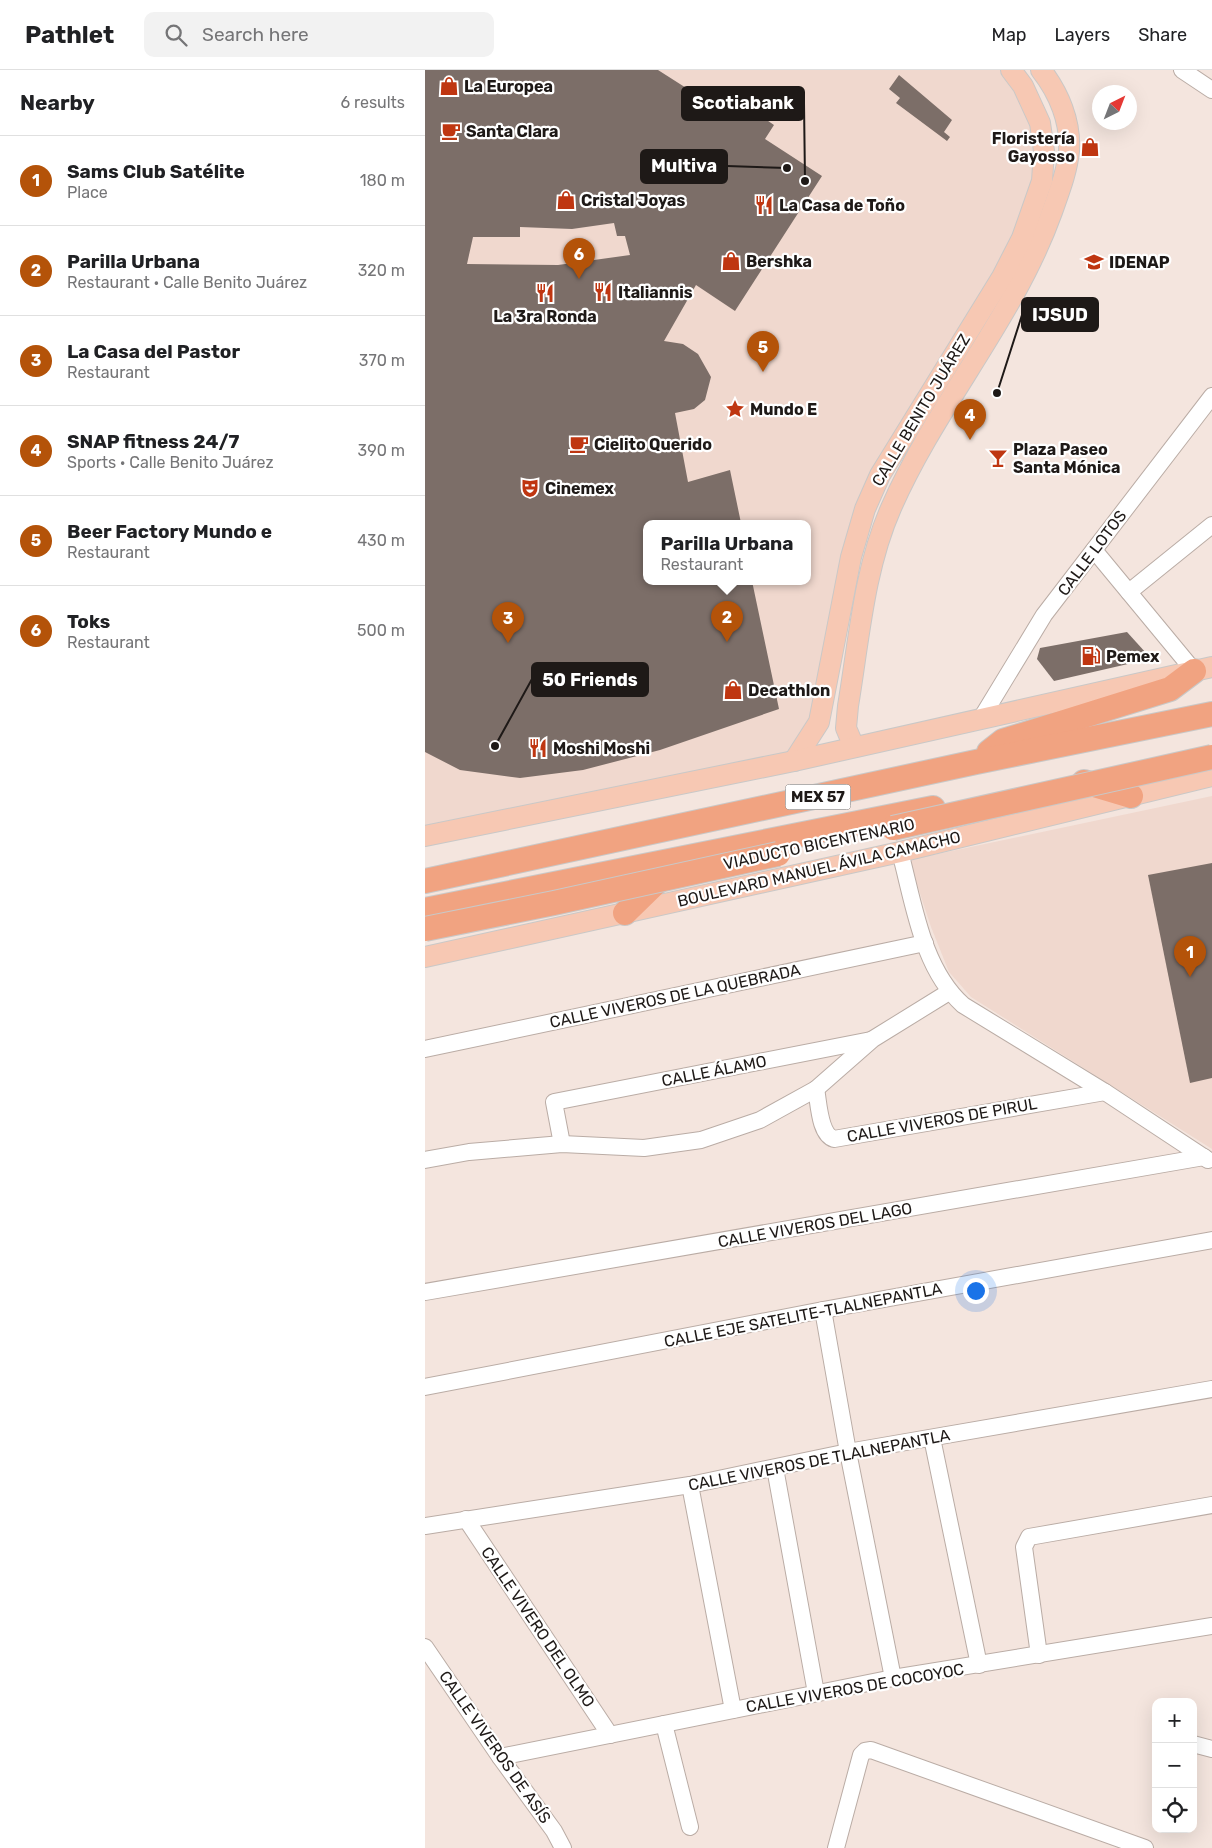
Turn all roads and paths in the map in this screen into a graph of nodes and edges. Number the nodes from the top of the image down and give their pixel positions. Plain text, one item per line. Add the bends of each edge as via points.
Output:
1 (1011, 70) edge
2 (1041, 70) edge
3 (1193, 72) edge
4 (1212, 90) edge
5 (1212, 396) edge
6 (1212, 525) edge
7 (1094, 550) junction
8 (851, 557) junction
9 (872, 566) junction
10 (1129, 592) junction
11 (1207, 668) edge
12 (1212, 714) edge
13 (982, 717) junction
14 (854, 747) junction
15 (1212, 748) edge
16 (1212, 757) edge
17 (794, 761) junction
18 (976, 762) junction
19 (1212, 776) edge
20 (1075, 779) junction
21 (1131, 796) junction
22 (425, 836) edge
23 (901, 852) junction
24 (681, 859) junction
25 (425, 881) edge
26 (425, 910) edge
27 (625, 912) junction
28 (425, 929) edge
29 (925, 943) junction
30 (425, 957) edge
31 (949, 992) junction
32 (873, 1039) junction
33 (425, 1049) edge
34 (816, 1088) junction
35 (1105, 1092) junction
36 (561, 1144) junction
37 (425, 1160) edge
38 (1208, 1160) edge
39 (1212, 1240) edge
40 (425, 1292) edge
41 (823, 1310) junction
42 (425, 1387) edge
43 (1212, 1389) edge
44 (932, 1438) junction
45 (848, 1452) junction
46 (775, 1468) junction
47 (691, 1486) junction
48 (1212, 1504) edge
49 (466, 1519) junction
50 (425, 1526) edge
51 (1212, 1626) edge
52 (425, 1647) edge
53 (1039, 1655) junction
54 (979, 1665) junction
55 (893, 1678) junction
56 (816, 1693) junction
57 (733, 1710) junction
58 (664, 1724) junction
59 (610, 1735) junction
60 (1197, 1745) edge
61 (1212, 1750) edge
62 (500, 1757) junction
63 (690, 1827) dead end
64 (1113, 1843) edge
65 (563, 1848) edge
66 (836, 1848) edge
67 (1145, 1848) edge

1 - 8 main road, CALLE BENITO JUÁREZ via 1023,86 1040,123 1044,151 1042,181 1022,238 1002,277 880,474
2 - 9 main road, CALLE BENITO JUÁREZ via 1055,90 1067,122 1069,150 1065,176 1036,255 912,466 891,508
3 - 4 street
5 - 7 street, CALLE LOTOS
6 - 10 street
7 - 10 street
7 - 13 street, CALLE LOTOS via 1044,615
8 - 9 street
8 - 17 main road, CALLE BENITO JUÁREZ via 819,722
9 - 14 main road, CALLE BENITO JUÁREZ via 848,706 846,728
10 - 11 street
11 - 13 main road
11 - 18 highway via 1170,689 1003,741
12 - 18 highway, MEX 57
13 - 14 main road
14 - 17 main road
15 - 20 highway, BOULEVARD MANUEL ÁVILA CAMACHO / MEX 57
16 - 28 highway, VIADUCTO BICENTENARIO, bridge
17 - 22 main road
18 - 25 highway, MEX 57
19 - 21 main road, BOULEVARD MANUEL ÁVILA CAMACHO
20 - 21 highway
20 - 24 highway, BOULEVARD MANUEL ÁVILA CAMACHO / MEX 57
21 - 23 main road, BOULEVARD MANUEL ÁVILA CAMACHO
23 - 27 main road, BOULEVARD MANUEL ÁVILA CAMACHO
23 - 29 street
24 - 26 highway, BOULEVARD MANUEL ÁVILA CAMACHO / MEX 57
24 - 27 highway
27 - 30 main road, BOULEVARD MANUEL ÁVILA CAMACHO
29 - 31 street
29 - 33 street, CALLE VIVEROS DE LA QUEBRADA
31 - 32 street
31 - 35 street via 963,1005
32 - 34 street
32 - 36 street, CALLE ÁLAMO via 555,1102
34 - 35 street, CALLE VIVEROS DE PIRUL via 825,1131 829,1138 834,1139
34 - 36 street via 760,1120 701,1140 644,1148
35 - 38 street
36 - 37 street via 469,1152
38 - 40 street, CALLE VIVEROS DEL LAGO
39 - 41 street, CALLE EJE SATELITE-TLALNEPANTLA
41 - 42 street, CALLE EJE SATELITE-TLALNEPANTLA
41 - 45 street
43 - 44 street, CALLE VIVEROS DE TLALNEPANTLA
44 - 45 street, CALLE VIVEROS DE TLALNEPANTLA
44 - 54 street
45 - 46 street, CALLE VIVEROS DE TLALNEPANTLA
45 - 55 street
46 - 47 street, CALLE VIVEROS DE TLALNEPANTLA
46 - 56 street
47 - 49 street, CALLE VIVEROS DE TLALNEPANTLA
47 - 57 street
48 - 53 street via 1029,1537 1024,1547
49 - 50 street, CALLE VIVEROS DE TLALNEPANTLA
49 - 59 street, CALLE VIVERO DEL OLMO
51 - 53 street, CALLE VIVEROS DE COCOYOC
52 - 62 street, CALLE VIVEROS DE ASÍS
53 - 54 street, CALLE VIVEROS DE COCOYOC
54 - 55 street, CALLE VIVEROS DE COCOYOC
55 - 56 street, CALLE VIVEROS DE COCOYOC
56 - 57 street, CALLE VIVEROS DE COCOYOC
57 - 58 street, CALLE VIVEROS DE COCOYOC
58 - 59 street, CALLE VIVEROS DE COCOYOC
58 - 63 street
59 - 62 street, CALLE VIVEROS DE COCOYOC
60 - 61 street
62 - 65 street, CALLE VIVEROS DE ASÍS via 554,1830
64 - 66 street via 871,1750 861,1755
64 - 67 street

